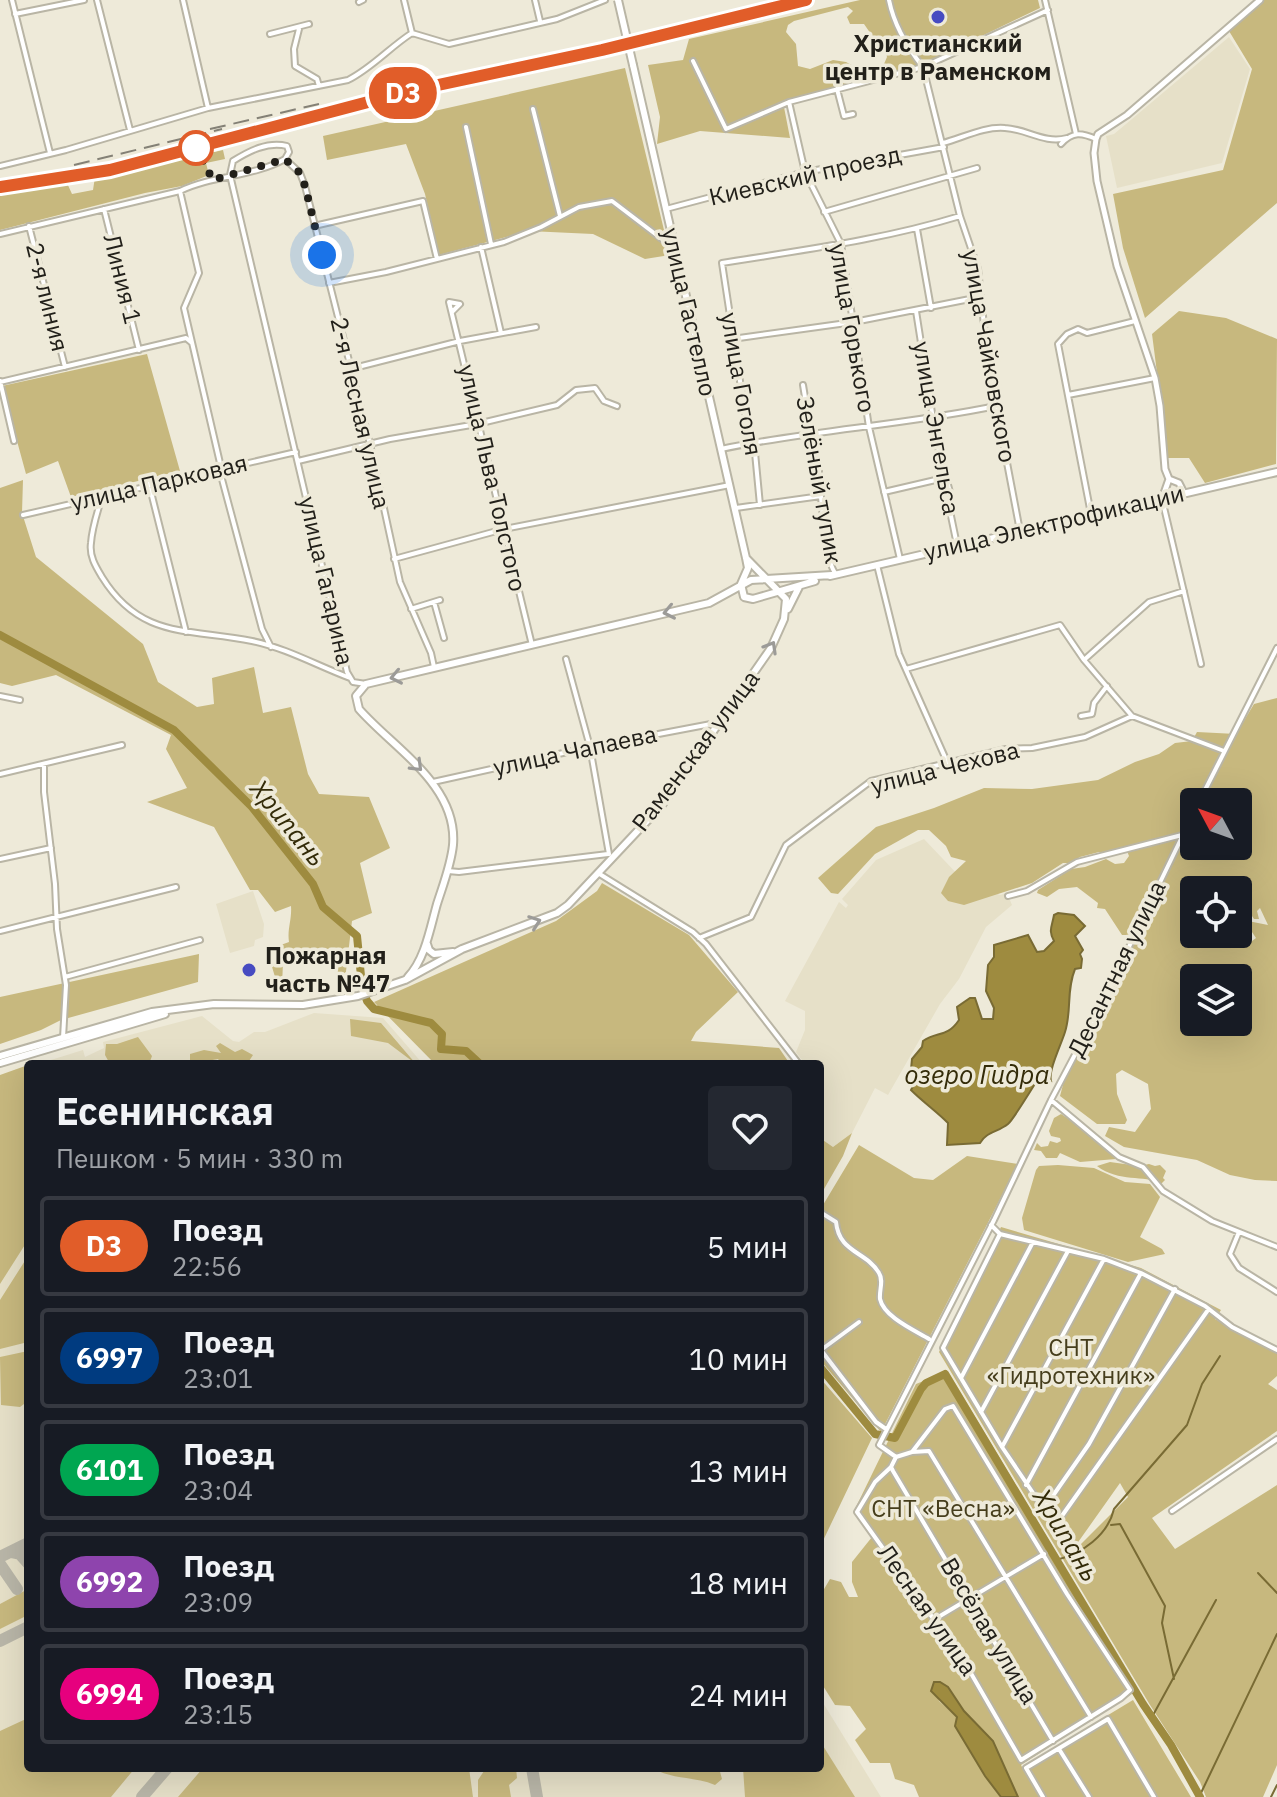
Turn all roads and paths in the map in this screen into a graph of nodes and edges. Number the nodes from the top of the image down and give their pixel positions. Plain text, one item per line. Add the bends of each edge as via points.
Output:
1 (12, 0) edge
2 (84, 0) edge
3 (97, 0) edge
4 (183, 0) edge
5 (404, 0) edge
6 (535, 0) edge
7 (605, 0) edge
8 (618, 0) edge
9 (889, 0) edge
10 (1045, 0) edge
11 (1260, 0) edge
12 (1048, 10) junction
13 (15, 14) junction
14 (540, 22) junction
15 (309, 24) dead end
16 (299, 29) junction
17 (412, 33) junction
18 (270, 34) dead end
19 (693, 61) dead end
20 (923, 67) junction
21 (319, 86) junction
22 (837, 89) junction
23 (789, 102) junction
24 (208, 108) junction
25 (533, 109) dead end
26 (853, 114) dead end
27 (466, 127) dead end
28 (130, 130) junction
29 (1076, 134) junction
30 (1067, 138) junction
31 (1096, 139) junction
32 (1061, 144) dead end
33 (944, 145) junction
34 (50, 153) junction
35 (283, 161) junction
36 (0, 166) edge
37 (977, 168) dead end
38 (805, 172) junction
39 (230, 175) junction
40 (950, 178) junction
41 (180, 191) junction
42 (104, 209) junction
43 (666, 209) junction
44 (824, 212) junction
45 (560, 216) junction
46 (960, 216) junction
47 (29, 226) junction
48 (314, 226) junction
49 (917, 229) junction
50 (0, 234) edge
51 (491, 244) junction
52 (841, 244) junction
53 (481, 247) junction
54 (675, 249) junction
55 (437, 259) junction
56 (329, 283) junction
57 (980, 297) junction
58 (931, 308) junction
59 (453, 311) dead end
60 (916, 311) junction
61 (1135, 321) junction
62 (854, 322) junction
63 (536, 327) dead end
64 (501, 333) junction
65 (732, 339) junction
66 (460, 341) junction
67 (193, 345) junction
68 (139, 350) junction
69 (65, 367) junction
70 (350, 369) junction
71 (1155, 378) junction
72 (0, 382) edge
73 (803, 385) dead end
74 (1068, 395) junction
75 (617, 406) dead end
76 (996, 406) junction
77 (933, 419) junction
78 (477, 424) junction
79 (869, 427) junction
80 (811, 434) junction
81 (14, 441) dead end
82 (754, 442) junction
83 (370, 444) junction
84 (721, 449) junction
85 (296, 452) junction
86 (298, 461) junction
87 (220, 466) junction
88 (1277, 472) edge
89 (944, 478) junction
90 (1169, 479) junction
91 (149, 484) junction
92 (730, 485) junction
93 (884, 492) junction
94 (1184, 493) junction
95 (102, 496) junction
96 (821, 496) junction
97 (1162, 499) junction
98 (760, 505) junction
99 (736, 508) junction
100 (1091, 514) junction
101 (23, 515) dead end
102 (504, 529) junction
103 (1020, 531) junction
104 (957, 545) junction
105 (746, 558) junction
106 (394, 559) junction
107 (900, 559) junction
108 (877, 565) junction
109 (834, 575) junction
110 (764, 579) junction
111 (741, 584) junction
112 (801, 586) junction
113 (1184, 591) junction
114 (780, 592) junction
115 (762, 597) junction
116 (411, 609) junction
117 (784, 619) junction
118 (186, 632) junction
119 (444, 638) dead end
120 (532, 645) junction
121 (271, 647) junction
122 (1277, 648) edge
123 (566, 659) dead end
124 (1084, 660) junction
125 (1201, 664) dead end
126 (435, 669) junction
127 (906, 669) junction
128 (350, 678) junction
129 (366, 684) junction
130 (1107, 686) junction
131 (0, 696) edge
132 (20, 700) dead end
133 (1081, 716) dead end
134 (1132, 716) junction
135 (717, 727) junction
136 (122, 745) dead end
137 (590, 747) junction
138 (1224, 751) junction
139 (44, 764) junction
140 (948, 764) junction
141 (0, 774) edge
142 (433, 782) junction
143 (1206, 788) edge
144 (1180, 836) edge
145 (1180, 841) edge
146 (51, 848) junction
147 (611, 854) junction
148 (0, 859) edge
149 (448, 871) junction
150 (598, 873) junction
151 (176, 887) dead end
152 (1008, 896) dead end
153 (56, 918) junction
154 (0, 931) edge
155 (699, 938) junction
156 (200, 940) dead end
157 (426, 940) junction
158 (462, 949) junction
159 (420, 962) junction
160 (427, 970) junction
161 (65, 977) junction
162 (405, 980) junction
163 (188, 1007) junction
164 (63, 1038) junction
165 (0, 1056) edge
166 (796, 1060) edge
167 (0, 1063) edge
168 (1051, 1100) junction
169 (824, 1214) edge
170 (991, 1225) junction
171 (1239, 1232) junction
172 (1000, 1234) junction
173 (1034, 1242) junction
174 (1277, 1247) edge
175 (1068, 1251) junction
176 (1104, 1259) junction
177 (1141, 1273) junction
178 (1175, 1289) junction
179 (1277, 1292) edge
180 (1208, 1310) junction
181 (859, 1322) dead end
182 (930, 1340) junction
183 (824, 1348) edge
184 (1277, 1350) edge
185 (824, 1354) edge
186 (961, 1378) junction
187 (981, 1412) junction
188 (886, 1429) junction
189 (1277, 1439) edge
190 (1002, 1447) junction
191 (912, 1452) junction
192 (896, 1457) junction
193 (891, 1467) junction
194 (1026, 1485) junction
195 (1043, 1510) junction
196 (1172, 1511) dead end
197 (1044, 1554) junction
198 (1007, 1576) junction
199 (969, 1599) junction
200 (935, 1619) junction
201 (1091, 1718) junction
202 (1053, 1741) junction
203 (1059, 1749) junction
204 (1043, 1797) edge
205 (1089, 1797) edge
206 (1154, 1797) edge

1 - 13 street
2 - 13 street
3 - 28 street
4 - 24 street
5 - 17 street
6 - 14 street
7 - 14 street
8 - 43 main road, улица Гастелло, bridge
9 - 20 street, улица Чайковского via 892,16
10 - 12 street
11 - 31 street
12 - 20 street
12 - 29 street
13 - 34 street
14 - 17 street via 449,44
15 - 16 street
16 - 18 street
16 - 21 street via 295,66 317,79
17 - 21 street via 362,73
19 - 23 street via 726,129
20 - 22 street
20 - 33 street, улица Чайковского
21 - 24 street
22 - 23 street
22 - 26 street via 844,116
23 - 38 street, улица Горького
24 - 28 street
25 - 45 street
27 - 51 street
28 - 34 street
29 - 30 street
29 - 31 street
30 - 32 street
30 - 33 street, Киевский проезд via 1047,140 995,128
31 - 61 street via 1097,181
33 - 38 street, Киевский проезд
33 - 40 street, улица Чайковского
34 - 36 street
35 - 39 street
35 - 39 street via 287,146 268,145 233,161
35 - 48 street, 2-я Лесная улица via 300,173
37 - 40 street
38 - 43 street, Киевский проезд
38 - 44 street, улица Горького
39 - 41 street
39 - 85 street, улица Гагарина
40 - 44 street
40 - 46 street, улица Чайковского
41 - 42 street
41 - 67 street via 199,273 184,308
42 - 47 street
42 - 68 street, Линия 1
43 - 54 main road, улица Гастелло
44 - 52 street, улица Горького
45 - 51 street
45 - 54 street via 612,201
46 - 49 street
46 - 57 street, улица Чайковского via 976,261
47 - 50 street
47 - 69 street, 2-я линия
48 - 55 street via 423,201
48 - 56 street, 2-я Лесная улица
49 - 52 street
49 - 58 street
51 - 53 street
52 - 62 street, улица Горького
52 - 65 street, улица Гоголя via 722,263
53 - 55 street
53 - 64 street
54 - 84 main road, улица Гастелло
55 - 56 street
56 - 70 street, 2-я Лесная улица
57 - 58 street
57 - 76 street, улица Чайковского
58 - 60 street
59 - 66 street, улица Льва Толстого
60 - 62 street
60 - 77 street, улица Энгельса
61 - 71 street
61 - 74 street via 1067,334 1058,344
62 - 65 street
62 - 79 street, улица Горького
63 - 64 street
64 - 66 street
65 - 82 street, улица Гоголя via 749,440
66 - 70 street
66 - 78 street, улица Льва Толстого
67 - 68 street via 186,338 174,339
67 - 87 street
68 - 69 street
69 - 72 street
70 - 83 street, 2-я Лесная улица
71 - 74 street
71 - 90 street
72 - 81 street
73 - 80 street, Зелёный тупик
74 - 100 street
75 - 78 street via 604,401 595,388 576,390 557,405
76 - 77 street
76 - 103 street, улица Чайковского
77 - 79 street
77 - 89 street, улица Энгельса
78 - 83 street
78 - 102 street, улица Льва Толстого
79 - 80 street
79 - 93 street, улица Горького
80 - 82 street
80 - 96 street, Зелёный тупик
82 - 84 street
82 - 98 street, улица Гоголя
83 - 86 street
83 - 106 street, 2-я Лесная улица
84 - 92 main road, улица Гастелло
85 - 86 street, улица Гагарина
85 - 87 street, улица Парковая
86 - 128 street, улица Гагарина
87 - 91 street, улица Парковая
87 - 121 street
88 - 94 main road, улица Электрофикации
89 - 93 street
89 - 104 street, улица Энгельса
90 - 94 street
90 - 97 street
91 - 95 street, улица Парковая
91 - 118 street
92 - 99 main road, улица Гастелло
92 - 102 street
93 - 107 street, улица Горького
94 - 97 main road, улица Электрофикации
95 - 101 street, улица Парковая
95 - 118 street via 90,546 105,582 138,617
96 - 98 street
96 - 109 street, Зелёный тупик
97 - 100 main road, улица Электрофикации
97 - 113 street
98 - 99 street
99 - 105 main road, улица Гастелло
100 - 103 main road, улица Электрофикации
102 - 106 street
102 - 120 street, улица Льва Толстого
103 - 104 main road, улица Электрофикации
104 - 107 main road, улица Электрофикации
105 - 110 main road, улица Гастелло
105 - 111 main road, улица Гастелло
106 - 116 street, 2-я Лесная улица
107 - 108 main road, улица Электрофикации
108 - 109 main road, улица Электрофикации
108 - 127 street
109 - 110 main road
109 - 112 main road
110 - 111 main road
110 - 114 main road, улица Гастелло
110 - 115 main road via 769,588
111 - 115 main road via 746,598
111 -> 120 main road via 709,603
112 - 114 main road
112 - 117 main road, Раменская улица
113 - 124 street via 1149,602
113 - 125 street
114 - 115 main road
114 - 117 main road via 786,603
116 - 119 street via 437,601
116 - 126 street, 2-я Лесная улица
135 -> 117 main road, Раменская улица via 763,661
118 - 121 street
120 - 126 main road
121 - 128 street
122 - 138 street
123 - 137 street
124 - 127 street via 1060,625
124 - 130 street
126 -> 129 main road
127 - 140 street
128 - 129 street, улица Гагарина
129 -> 142 main road, улица Гагарина via 356,696 359,709
130 - 133 street via 1092,714
130 - 134 street
131 - 132 street
134 - 138 street
134 - 140 street, улица Чехова via 1085,737
135 - 137 street, улица Чапаева
135 - 147 main road, Раменская улица via 662,805
136 - 139 street
137 - 142 street, улица Чапаева
137 - 147 street
138 - 143 street
139 - 141 street
139 - 146 street
140 - 155 street, улица Чехова via 871,781 786,845 751,917
142 - 149 main road, улица Гагарина via 453,832
144 - 152 street via 1077,862
145 - 168 street, Десантная улица
146 - 148 street
146 - 153 street
147 - 149 street
147 - 150 main road, Раменская улица
149 - 157 main road, улица Гагарина
150 - 155 street
158 -> 150 main road, Раменская улица via 557,913
151 - 153 street
153 - 154 street
153 - 161 street
155 - 166 street
156 - 161 street
157 - 158 main road via 434,954
157 - 159 main road, улица Гагарина
158 - 160 main road, Раменская улица
159 - 160 main road via 427,956 434,959
159 - 162 main road, улица Гагарина
160 - 162 main road, Раменская улица
161 - 164 street
162 - 163 main road, Раменская улица via 358,996 303,1005
163 - 164 main road
163 - 167 main road
164 - 165 main road
168 - 170 street, Десантная улица
168 - 171 street via 1119,1157 1143,1167 1163,1191
169 - 182 street via 836,1222 843,1243 878,1271 883,1306
170 - 172 street
170 - 182 street, Десантная улица
171 - 174 street
171 - 179 street via 1230,1254 1239,1268
172 - 173 street
172 - 186 street via 943,1348
173 - 175 street
173 - 186 street
175 - 176 street
175 - 187 street
176 - 177 street
176 - 190 street
177 - 178 street
177 - 194 street
178 - 180 street
178 - 195 street via 1089,1444
180 - 184 street
180 - 195 street via 1059,1520 1054,1524
181 - 183 street
182 - 188 street, Десантная улица
185 - 188 street
186 - 187 street
187 - 190 street
188 - 192 street, Десантная улица via 879,1445
189 - 196 street
190 - 194 street
191 - 192 street
191 - 197 street via 953,1406
191 - 198 street via 929,1451
192 - 193 street
193 - 199 street, Весёлая улица
193 - 200 street, Лесная улица via 857,1512
194 - 195 street
197 - 198 street
197 - 201 street via 1130,1690
198 - 199 street
198 - 201 street
199 - 200 street
199 - 202 street, Весёлая улица
200 - 202 street, Лесная улица via 1021,1760
201 - 202 street
203 - 204 street via 1026,1768
203 - 205 street
203 - 206 street via 1108,1719

